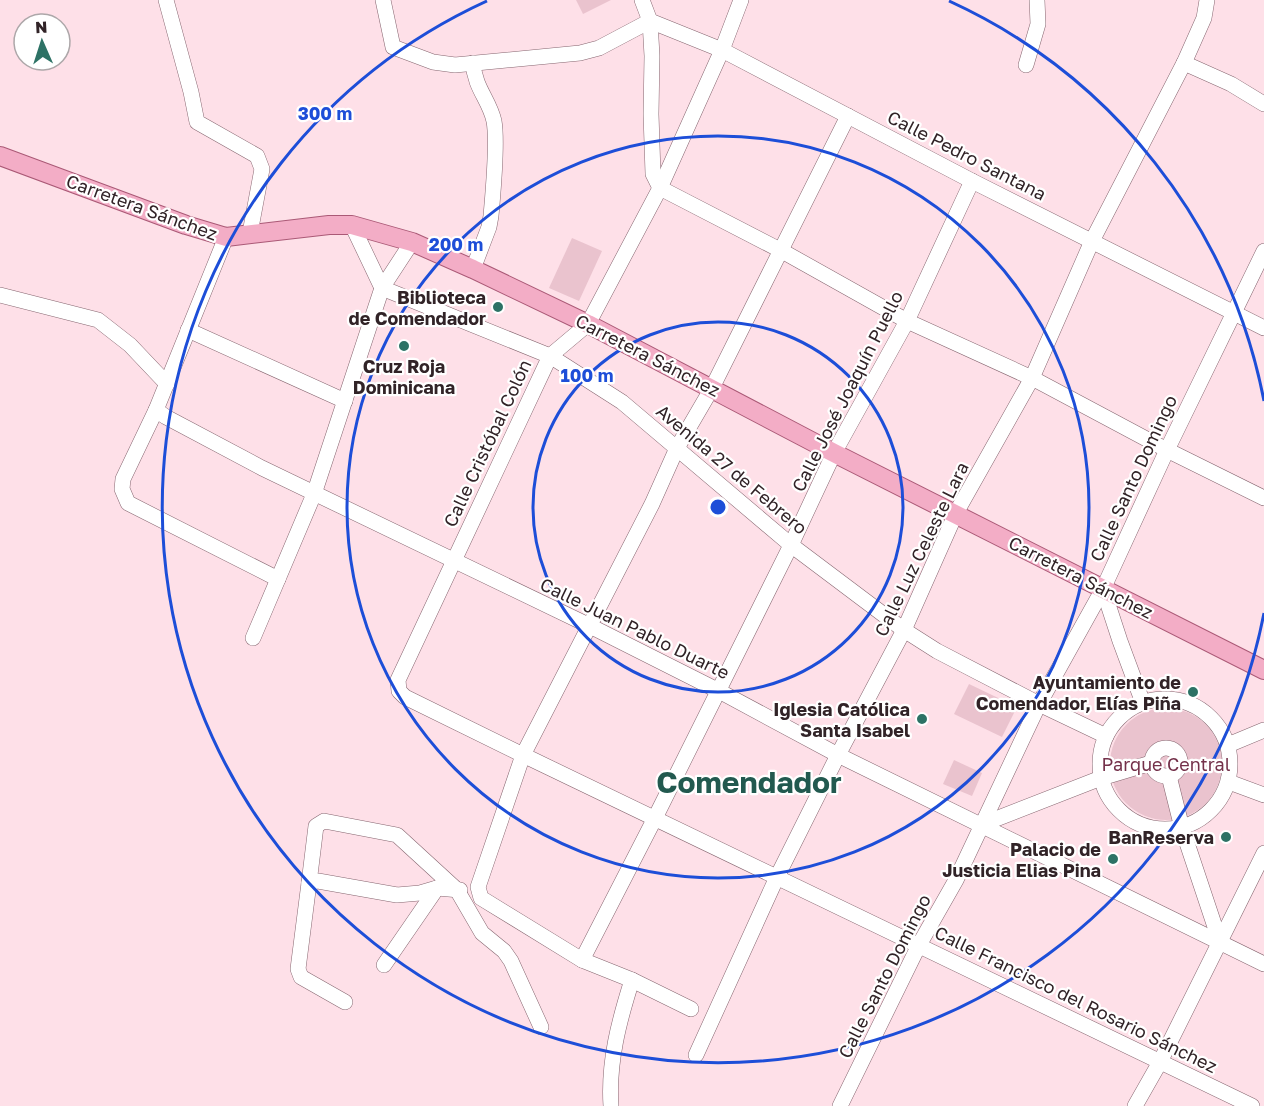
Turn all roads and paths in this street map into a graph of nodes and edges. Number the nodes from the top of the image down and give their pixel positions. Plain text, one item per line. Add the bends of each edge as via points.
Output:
1 (166, 0) edge
2 (374, 0) edge
3 (642, 0) edge
4 (741, 0) edge
5 (1037, 0) edge
6 (1207, 0) edge
7 (384, 6) edge
8 (650, 21) junction
9 (722, 50) junction
10 (473, 63) junction
11 (1184, 63) junction
12 (1026, 65) dead end
13 (1264, 104) edge
14 (848, 116) junction
15 (0, 156) edge
16 (972, 181) junction
17 (660, 188) junction
18 (352, 225) junction
19 (250, 233) junction
20 (226, 237) junction
21 (1092, 241) junction
22 (412, 242) junction
23 (782, 251) junction
24 (1264, 251) edge
25 (473, 269) junction
26 (382, 288) junction
27 (0, 295) edge
28 (1232, 313) junction
29 (907, 321) junction
30 (588, 324) junction
31 (1264, 328) edge
32 (189, 330) junction
33 (550, 356) junction
34 (1032, 378) junction
35 (167, 384) junction
36 (712, 388) junction
37 (345, 401) junction
38 (156, 410) junction
39 (676, 448) junction
40 (1167, 450) junction
41 (834, 453) junction
42 (314, 494) junction
43 (1264, 498) edge
44 (956, 513) junction
45 (791, 545) junction
46 (453, 561) junction
47 (278, 579) junction
48 (1104, 589) junction
49 (588, 625) junction
50 (904, 630) junction
51 (253, 638) dead end
52 (1264, 670) edge
53 (399, 691) joint
54 (719, 691) junction
55 (1143, 703) junction
56 (1039, 704) junction
57 (1264, 730) edge
58 (1106, 736) junction
59 (1228, 745) junction
60 (523, 755) junction
61 (838, 755) junction
62 (1152, 763) junction
63 (1169, 776) junction
64 (1101, 778) junction
65 (1228, 782) junction
66 (1264, 795) edge
67 (655, 818) junction
68 (983, 824) junction
69 (1182, 828) junction
70 (1262, 863) edge
71 (777, 877) junction
72 (309, 883) junction
73 (437, 888) junction
74 (457, 890) junction
75 (478, 892) junction
76 (1220, 942) junction
77 (920, 945) junction
78 (582, 960) junction
79 (1264, 964) edge
80 (384, 965) dead end
81 (632, 980) junction
82 (345, 1002) dead end
83 (691, 1009) dead end
84 (541, 1027) dead end
85 (696, 1055) dead end
86 (1160, 1062) junction
87 (846, 1104) edge
88 (610, 1106) edge
89 (1135, 1106) edge
90 (1252, 1106) edge

1 - 19 street via 197,122 257,156 262,169
2 - 7 street
3 - 8 street
4 - 9 street, Calle Cristóbal Colón
5 - 12 street via 1038,24
6 - 11 street, Calle Luz Celeste Lara via 1204,18
7 - 10 street via 393,47 434,62
8 - 9 street, Calle Pedro Santana
8 - 10 street via 599,48 580,53
8 - 17 street via 653,174
9 - 14 street, Calle Pedro Santana
9 - 17 street, Calle Cristóbal Colón
10 - 25 street via 474,77 495,126 491,216
11 - 13 street
11 - 21 street, Calle Luz Celeste Lara
14 - 16 street, Calle Pedro Santana
14 - 23 street
15 - 20 main road, Carretera Sánchez
16 - 21 street, Calle Pedro Santana
16 - 29 street, Calle José Joaquín Puello
17 - 23 street
17 - 30 street, Calle Cristóbal Colón
18 - 19 main road, Carretera Sánchez
18 - 22 main road, Carretera Sánchez
18 - 26 street
19 - 20 main road, Carretera Sánchez
20 - 32 street
21 - 28 street, Calle Pedro Santana
21 - 34 street, Calle Luz Celeste Lara
22 - 25 main road, Carretera Sánchez
22 - 26 street
23 - 29 street
23 - 36 street
24 - 28 street, Calle Santo Domingo
25 - 30 main road, Carretera Sánchez
26 - 33 street, Avenida 27 de Febrero
26 - 37 street
27 - 35 street via 98,320 130,345
28 - 31 street, Calle Pedro Santana
28 - 40 street, Calle Santo Domingo
29 - 34 street
29 - 41 street, Calle José Joaquín Puello
30 - 33 street, Calle Cristóbal Colón
30 - 36 main road, Carretera Sánchez
32 - 35 street
32 - 37 street
33 - 39 street, Avenida 27 de Febrero via 622,402
33 - 46 street, Calle Cristóbal Colón
34 - 40 street
34 - 44 street, Calle Luz Celeste Lara
35 - 38 street
36 - 39 street
36 - 41 main road, Carretera Sánchez
37 - 42 street
38 - 42 street, Calle Juan Pablo Duarte
38 - 47 street via 123,480 128,503
39 - 45 street, Avenida 27 de Febrero
39 - 49 street via 652,504
40 - 43 street
40 - 48 street, Calle Santo Domingo
41 - 44 main road, Carretera Sánchez
41 - 45 street, Calle José Joaquín Puello
42 - 46 street, Calle Juan Pablo Duarte
42 - 47 street
44 - 48 main road, Carretera Sánchez
44 - 50 street, Calle Luz Celeste Lara
45 - 50 street, Avenida 27 de Febrero
45 - 54 street, Calle José Joaquín Puello
46 - 49 street, Calle Juan Pablo Duarte
46 - 53 street, Calle Cristóbal Colón via 398,680
47 - 51 street
48 - 52 main road, Carretera Sánchez
48 - 55 street
48 - 56 street, Calle Santo Domingo
49 - 54 street, Calle Juan Pablo Duarte
49 - 60 street
50 - 56 street, Avenida 27 de Febrero
50 - 61 street, Calle Luz Celeste Lara
53 - 60 street, Calle Francisco del Rosario Sánchez
54 - 61 street, Calle Juan Pablo Duarte
54 - 67 street, Calle José Joaquín Puello
55 - 58 street via 1122,716
55 - 59 street via 1164,699 1184,702 1203,711 1218,726
56 - 58 street, Avenida 27 de Febrero
56 - 68 street, Calle Santo Domingo
57 - 59 street
58 - 64 street via 1100,757
59 - 65 street
60 - 67 street, Calle Francisco del Rosario Sánchez
60 - 75 street
61 - 68 street, Calle Juan Pablo Duarte
61 - 71 street, Calle Luz Celeste Lara
62 - 63 street via 1159,775
62 - 63 street via 1160,749 1175,752 1180,766
62 - 64 street
63 - 69 street
64 - 68 street
64 - 69 street via 1109,798 1122,814 1140,825 1161,830
65 - 66 street
65 - 69 street via 1212,811
67 - 71 street, Calle Francisco del Rosario Sánchez
67 - 78 street, Calle José Joaquín Puello
68 - 76 street, Calle Juan Pablo Duarte
68 - 77 street, Calle Santo Domingo
69 - 76 street
70 - 76 street
71 - 77 street, Calle Francisco del Rosario Sánchez
71 - 85 street, Calle Luz Celeste Lara
72 - 73 street via 318,881 397,895
72 - 74 street via 316,826 324,821 397,835
72 - 82 street via 298,969 301,977
73 - 74 street
73 - 80 street
74 - 75 street
74 - 84 street via 482,933 511,962
75 - 78 street via 481,898
76 - 79 street, Calle Juan Pablo Duarte
76 - 86 street
77 - 86 street, Calle Francisco del Rosario Sánchez
77 - 87 street, Calle Santo Domingo
78 - 81 street
81 - 83 street
81 - 88 street via 616,1033
86 - 89 street
86 - 90 street, Calle Francisco del Rosario Sánchez

